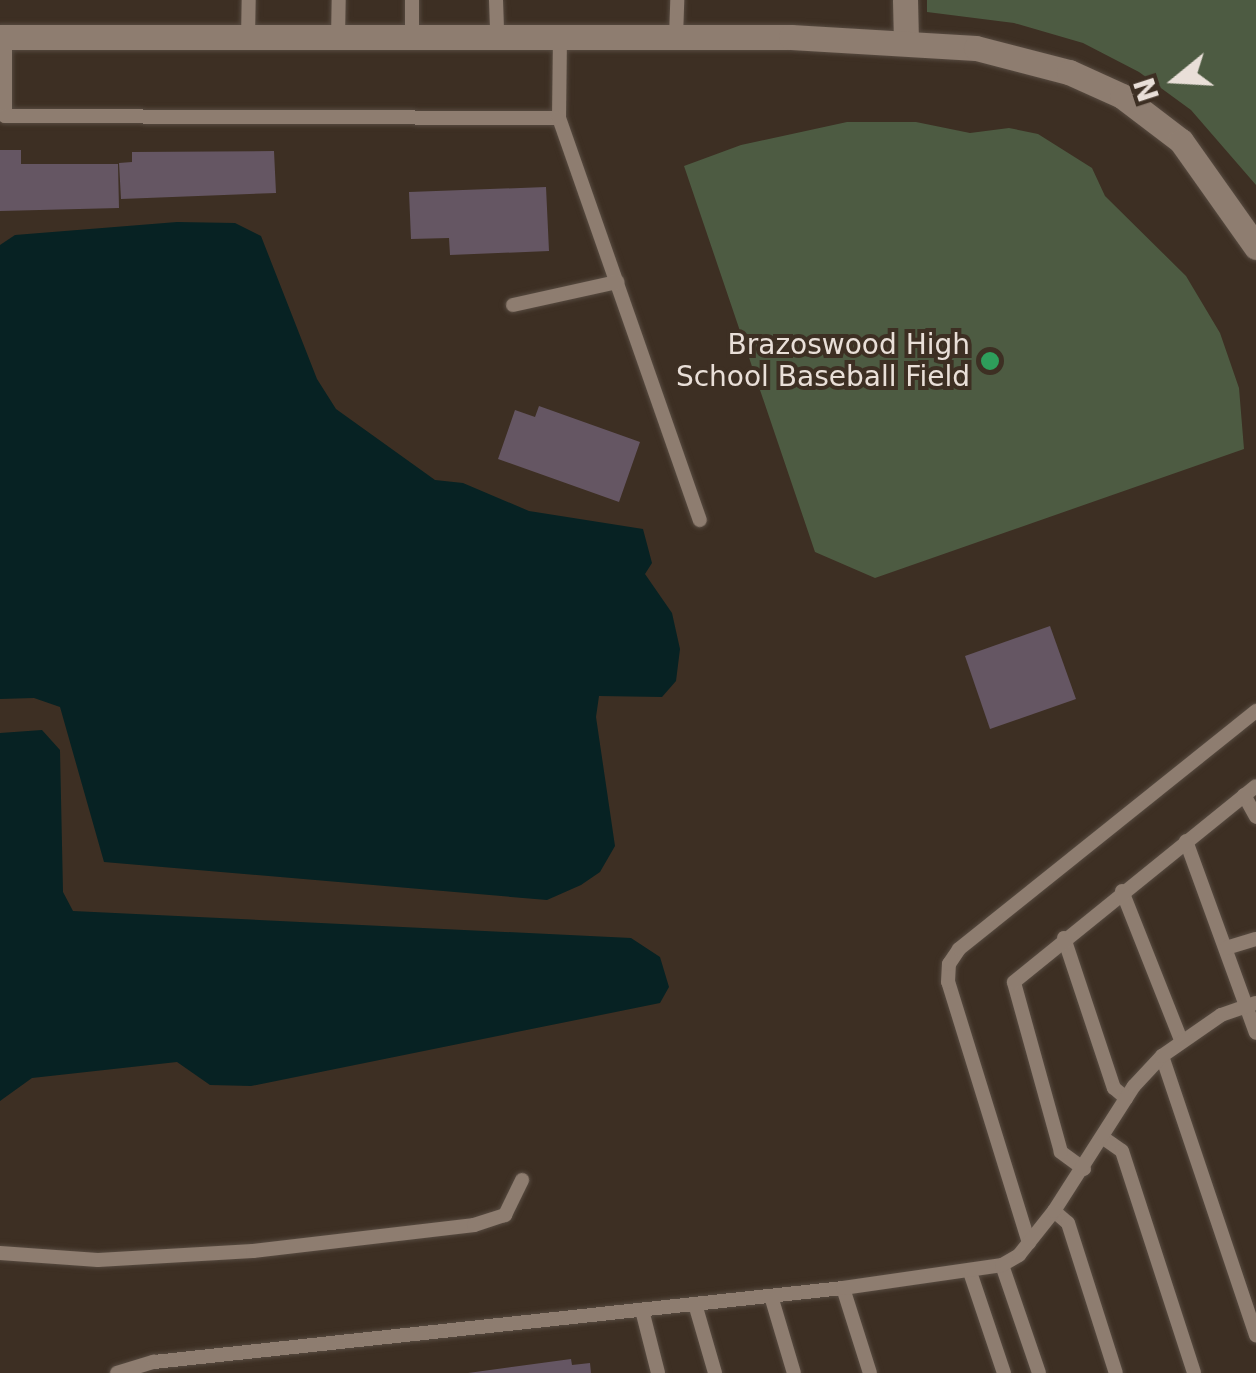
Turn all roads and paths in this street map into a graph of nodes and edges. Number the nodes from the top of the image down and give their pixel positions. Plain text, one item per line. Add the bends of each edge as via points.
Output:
1 (249, 0) edge
2 (339, 0) edge
3 (412, 0) edge
4 (496, 0) edge
5 (677, 0) edge
6 (904, 0) edge
7 (2, 37) edge
8 (496, 37) junction
9 (560, 37) junction
10 (676, 37) junction
11 (412, 38) junction
12 (248, 39) junction
13 (338, 40) junction
14 (906, 42) junction
15 (559, 118) junction
16 (1256, 247) edge
17 (617, 282) junction
18 (513, 306) dead end
19 (700, 520) dead end
20 (1256, 711) edge
21 (1250, 790) edge
22 (1256, 817) edge
23 (1186, 841) junction
24 (1122, 891) junction
25 (1064, 938) junction
26 (1256, 939) edge
27 (1226, 948) junction
28 (1252, 1004) edge
29 (1256, 1033) edge
30 (1181, 1040) junction
31 (1162, 1056) junction
32 (1126, 1098) junction
33 (1102, 1137) junction
34 (1084, 1170) junction
35 (522, 1180) dead end
36 (1054, 1211) junction
37 (1029, 1243) junction
38 (0, 1252) edge
39 (1002, 1265) junction
40 (970, 1272) junction
41 (843, 1288) junction
42 (771, 1296) junction
43 (695, 1304) junction
44 (642, 1310) junction
45 (1256, 1336) edge
46 (117, 1373) edge
47 (658, 1373) edge
48 (715, 1373) edge
49 (794, 1373) edge
50 (870, 1373) edge
51 (1004, 1373) edge
52 (1039, 1373) edge
53 (1116, 1373) edge
54 (1194, 1373) edge

1 - 12 lane
2 - 13 lane
3 - 11 lane
4 - 8 lane
5 - 10 lane
6 - 14 street
7 - 12 street
7 - 15 lane via 5,116
8 - 9 street
8 - 11 street
9 - 10 street
9 - 15 lane
10 - 14 street
11 - 13 street
12 - 13 street
14 - 16 street via 995,52 1069,72 1122,96 1181,141
15 - 17 lane
17 - 18 lane
17 - 19 lane
20 - 37 lane via 959,949 949,964 948,982
21 - 22 lane
21 - 23 lane
23 - 24 lane
23 - 27 lane
24 - 25 lane
24 - 30 lane
25 - 32 lane via 1114,1088
25 - 34 lane via 1020,972 1012,989 1061,1152
26 - 27 lane
27 - 28 lane
28 - 29 lane
28 - 30 lane
30 - 31 lane
31 - 32 lane
31 - 45 lane
32 - 33 lane
33 - 34 lane
33 - 54 lane via 1122,1151
34 - 36 lane
35 - 38 lane via 504,1215 474,1225 117,1259
36 - 37 lane
36 - 53 lane via 1068,1223
37 - 39 lane
39 - 40 lane
39 - 52 lane
40 - 41 lane
40 - 51 lane
41 - 42 lane
41 - 50 lane
42 - 43 lane
42 - 49 lane
43 - 44 lane
43 - 48 lane
44 - 46 lane via 154,1362
44 - 47 lane

